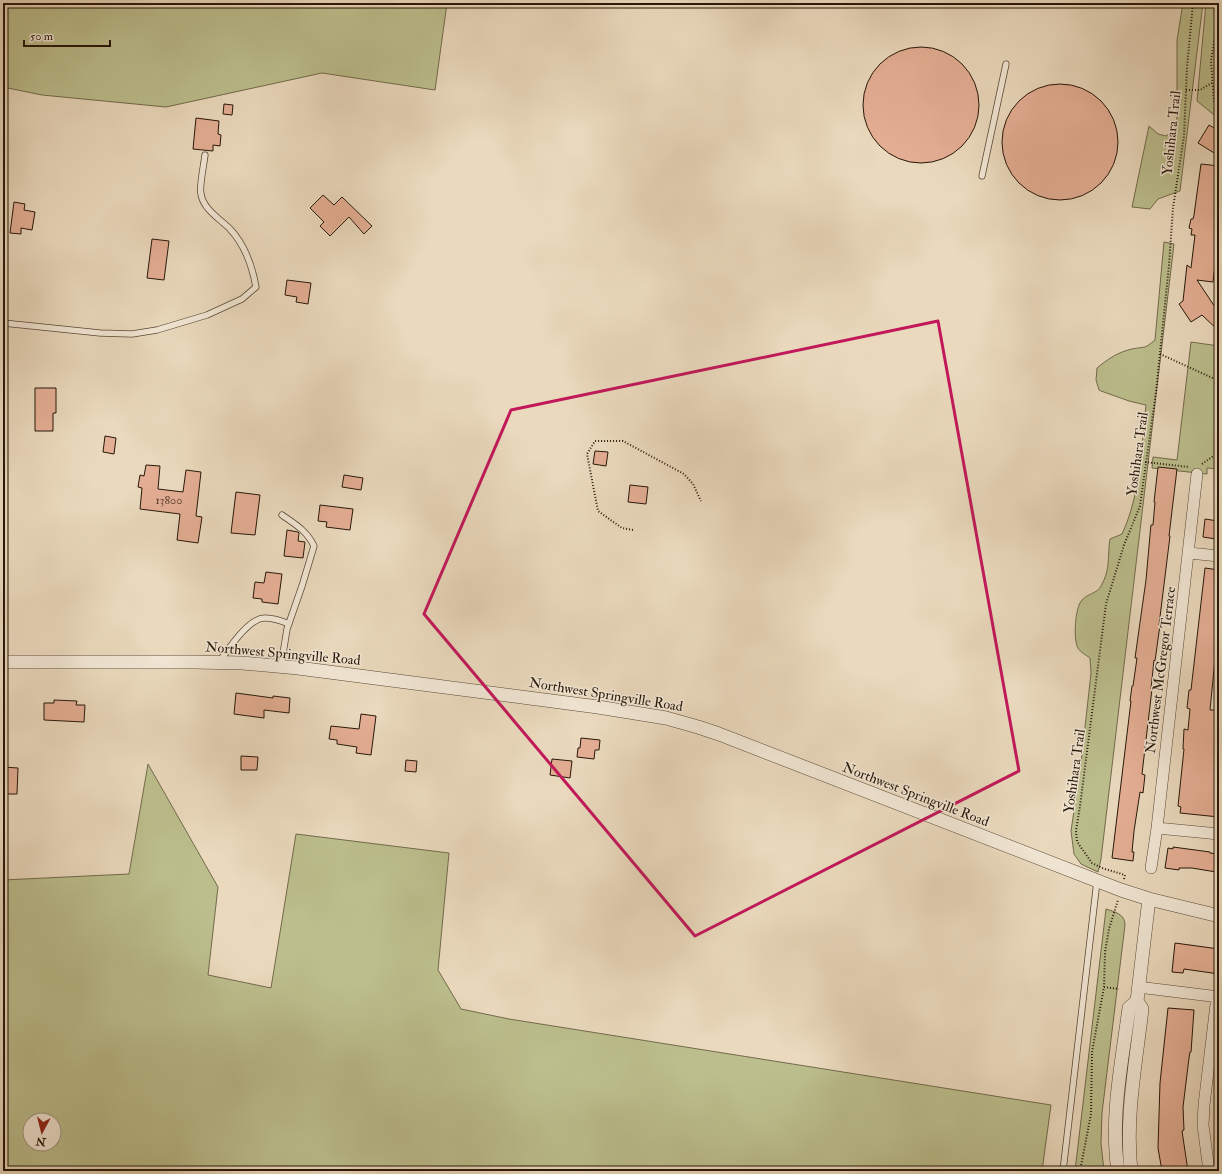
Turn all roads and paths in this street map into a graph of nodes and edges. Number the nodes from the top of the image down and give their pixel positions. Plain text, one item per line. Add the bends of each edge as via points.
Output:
1 (1193, 3) edge
2 (1219, 15) edge
3 (1006, 64) dead end
4 (1212, 83) junction
5 (1186, 90) junction
6 (1219, 108) edge
7 (205, 155) dead end
8 (982, 176) dead end
9 (3, 323) edge
10 (1160, 354) junction
11 (1219, 381) edge
12 (1219, 452) edge
13 (1145, 462) junction
14 (1196, 469) junction
15 (701, 501) dead end
16 (282, 515) dead end
17 (633, 530) dead end
18 (1189, 553) junction
19 (1219, 556) edge
20 (289, 624) junction
21 (3, 662) edge
22 (218, 662) junction
23 (281, 666) junction
24 (1157, 828) junction
25 (1219, 834) edge
26 (1151, 868) dead end
27 (1125, 875) dead end
28 (1097, 880) junction
29 (1149, 900) junction
30 (1117, 901) dead end
31 (1219, 916) edge
32 (1104, 987) junction
33 (1138, 987) junction
34 (1119, 988) dead end
35 (1218, 997) edge
36 (1137, 1001) junction
37 (1063, 1171) edge
38 (1080, 1171) edge
39 (1118, 1171) edge
40 (1131, 1171) edge
41 (1209, 1171) edge

1 - 5 path, Yoshihara Trail
2 - 4 path via 1211,61
3 - 8 lane
4 - 5 path via 1200,90
4 - 6 path via 1214,101
5 - 10 path, Yoshihara Trail via 1184,136 1173,208
7 - 9 lane via 200,194 204,203 230,229 245,249 253,270 256,287 242,299 207,315 157,330 132,334
10 - 11 path
10 - 13 path, Yoshihara Trail
12 - 14 path
13 - 14 path
13 - 27 path, Yoshihara Trail via 1140,506 1124,545 1106,604 1076,824 1077,841 1092,863
14 - 18 street, Northwest McGregor Terrace
15 - 17 path via 699,493 684,474 623,441 595,440 587,454 598,510 622,528
16 - 20 lane via 309,536 314,546
18 - 19 street
18 - 24 street, Northwest McGregor Terrace
20 - 22 lane via 263,618 253,623 243,631
20 - 23 lane
21 - 22 street, Northwest Springville Road
22 - 23 street, Northwest Springville Road
23 - 28 street, Northwest Springville Road via 598,707 681,722 719,734
24 - 25 street
24 - 26 street, Northwest McGregor Terrace
28 - 29 street, Northwest Springville Road
28 - 37 lane
29 - 31 street, Northwest Springville Road
29 - 33 street
30 - 32 path via 1105,952
32 - 34 path
32 - 38 path via 1092,1052 1091,1114
33 - 35 street
33 - 36 street
35 - 41 street via 1204,1105 1203,1125
36 - 39 street via 1129,1008 1116,1111 1115,1156
36 - 40 street via 1142,1009 1130,1110

